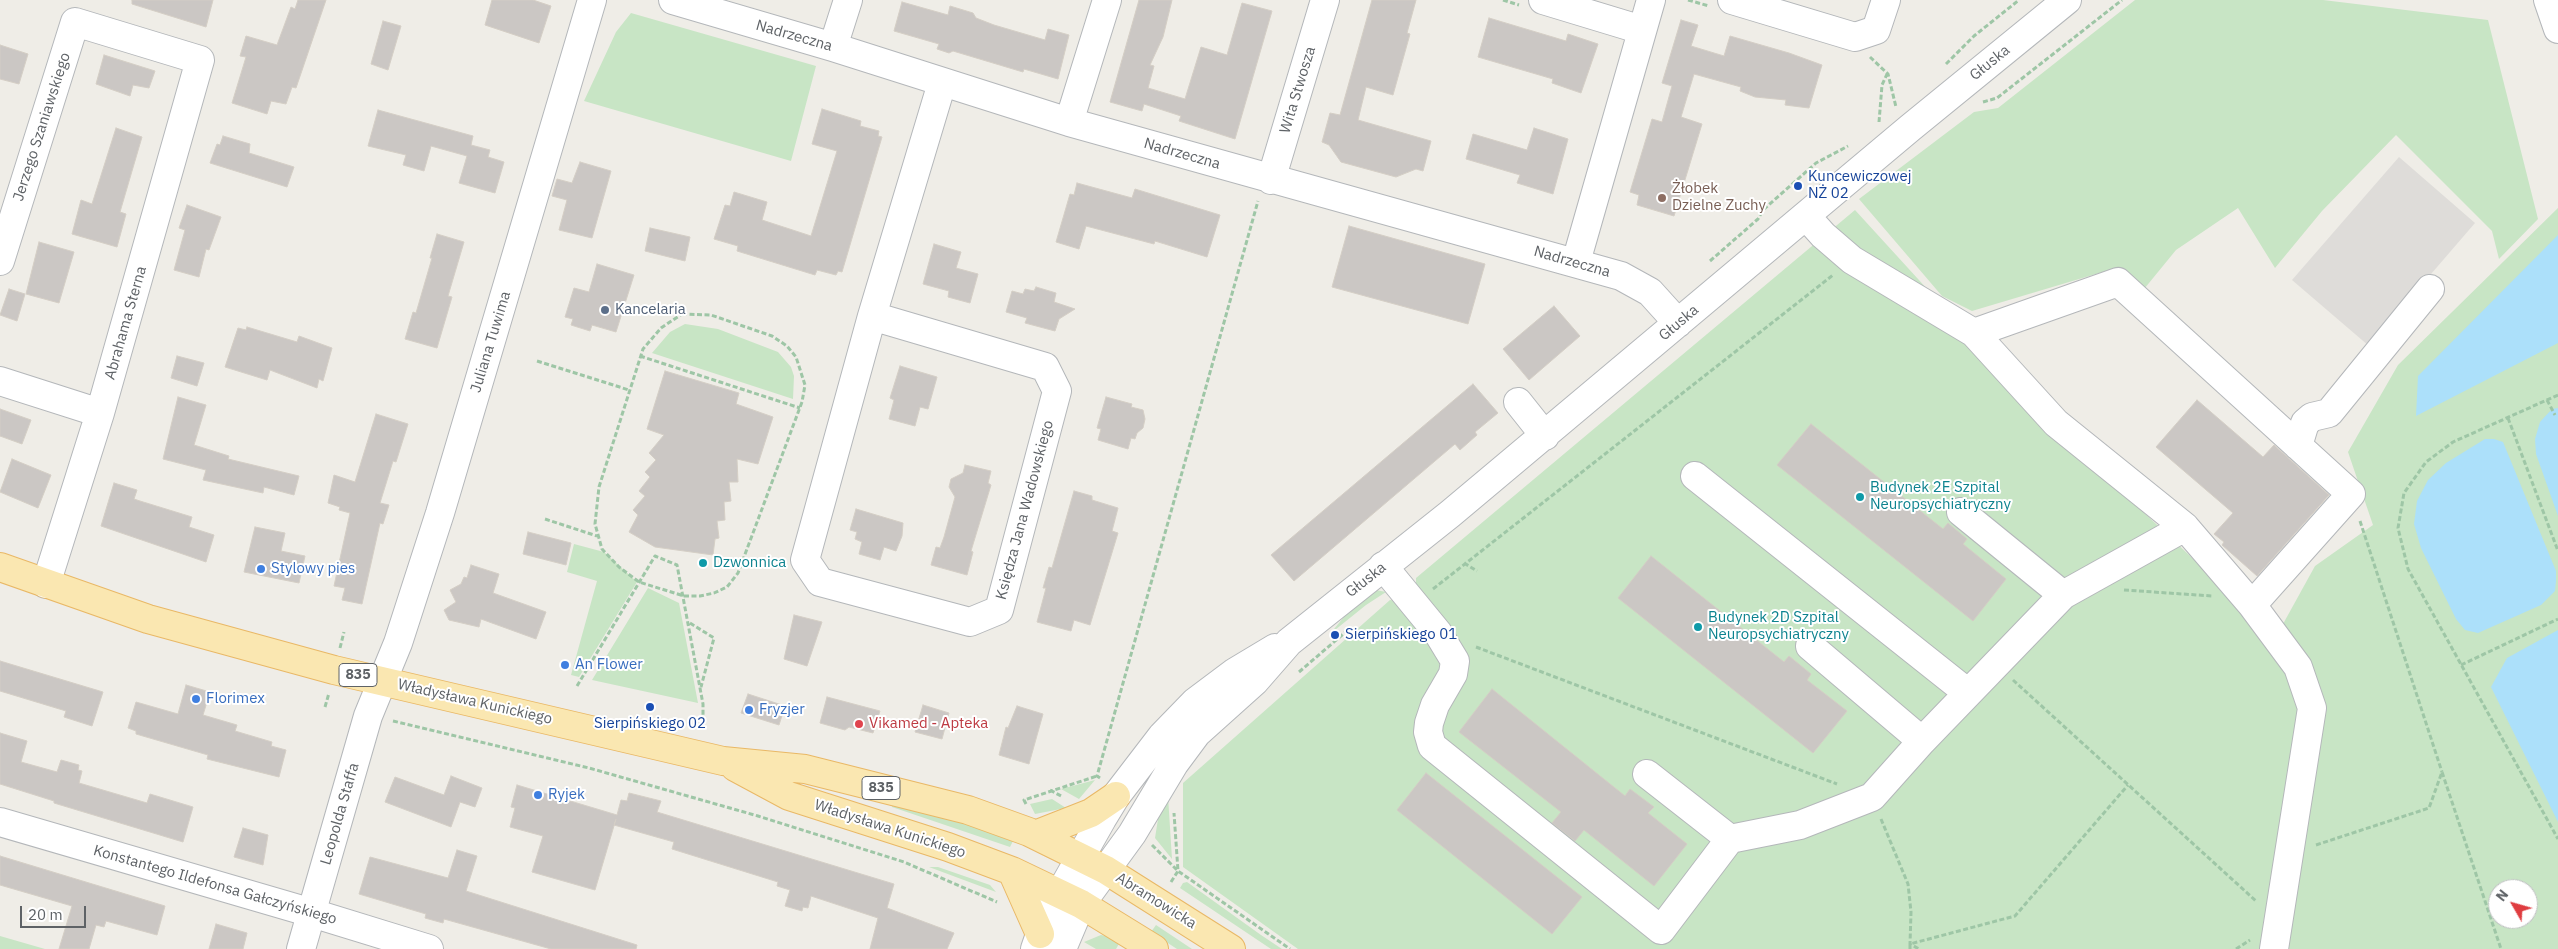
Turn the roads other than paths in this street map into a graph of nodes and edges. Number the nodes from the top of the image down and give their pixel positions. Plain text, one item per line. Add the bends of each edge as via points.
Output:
1 (592, 0) edge
2 (673, 0) edge
3 (848, 0) edge
4 (1107, 0) edge
5 (1324, 0) edge
6 (1543, 0) edge
7 (1650, 0) edge
8 (1732, 0) edge
9 (1886, 0) edge
10 (2067, 0) edge
11 (2548, 0) edge
12 (75, 22) joint
13 (2558, 29) edge
14 (1642, 30) junction
15 (834, 47) junction
16 (942, 83) junction
17 (1069, 122) junction
18 (1271, 180) junction
19 (1806, 216) junction
20 (0, 261) edge
21 (1576, 262) junction
22 (2430, 289) dead end
23 (872, 316) junction
24 (1678, 323) junction
25 (1974, 333) junction
26 (0, 382) edge
27 (1518, 402) dead end
28 (100, 413) junction
29 (1545, 436) junction
30 (2298, 446) junction
31 (1696, 476) dead end
32 (1961, 512) dead end
33 (2186, 527) junction
34 (1383, 566) junction
35 (0, 567) edge
36 (46, 584) junction
37 (2063, 595) junction
38 (2252, 605) junction
39 (1288, 642) junction
40 (1810, 646) dead end
41 (382, 681) junction
42 (1968, 693) junction
43 (1922, 741) junction
44 (723, 761) junction
45 (1647, 774) dead end
46 (1109, 788) junction
47 (0, 822) edge
48 (1035, 835) junction
49 (1730, 839) junction
50 (1080, 856) junction
51 (1106, 870) junction
52 (1012, 871) junction
53 (1071, 898) junction
54 (312, 912) junction
55 (1038, 941) edge
56 (301, 949) edge
57 (429, 949) edge
58 (1062, 949) edge
59 (1154, 949) edge
60 (1231, 949) edge
61 (2274, 949) edge

1 - 41 street, Juliana Tuwima via 440,513 398,643
2 - 15 street, Nadrzeczna
3 - 15 street
4 - 17 street
5 - 18 street, Wita Stwosza
6 - 14 street
7 - 14 street
8 - 9 street via 1854,37 1876,30
10 - 19 street, Głuska
11 - 13 street
12 - 20 street, Jerzego Szaniawskiego
12 - 28 street, Abrahama Sterna via 200,60
14 - 21 street
15 - 16 street, Nadrzeczna
16 - 17 street, Nadrzeczna
16 - 23 street, Księdza Jana Wadowskiego
17 - 18 street, Nadrzeczna
18 - 21 street, Nadrzeczna
19 - 24 street, Głuska
19 - 25 street via 1852,260
21 - 24 street, Nadrzeczna via 1621,276 1643,287
22 - 30 street via 2329,412 2312,417 2305,423
23 - 23 street, Księdza Jana Wadowskiego via 1045,367 1057,391 998,610 970,622 820,582 804,560
24 - 29 street, Głuska
25 - 30 street via 2118,282
25 - 33 street via 2056,423
26 - 28 street
27 - 29 street
28 - 36 street, Abrahama Sterna
29 - 34 street, Głuska
30 - 38 street via 2351,494
31 - 42 street
32 - 37 street
33 - 37 street
33 - 38 street
34 - 39 street, Głuska
34 - 49 street via 1438,633 1455,661 1454,674 1435,705 1429,723 1432,746 1661,930
35 - 36 main road, Władysława Kunickiego / 835
36 - 41 main road, Władysława Kunickiego / 835 via 203,636
37 - 42 street
38 - 61 street via 2298,667 2312,708
39 - 46 street, Głuska via 1235,672 1182,714
39 - 51 street, Głuska via 1256,681 1197,733
40 - 43 street
41 - 44 main road, Władysława Kunickiego / 835
41 - 54 street, Leopolda Staffa via 368,716
42 - 43 street
43 - 49 street via 1872,797 1800,825
44 - 48 main road, Władysława Kunickiego / 835 via 805,769 955,806
44 - 52 main road, Władysława Kunickiego / 835 via 789,796
45 - 49 street
46 - 48 main road via 1091,813
46 - 50 street, Głuska
47 - 54 street, Konstantego Ildefonsa Gałczyńskiego
48 - 50 main road, Władysława Kunickiego / 835
50 - 51 main road, Władysława Kunickiego / 835
50 - 53 street, Głuska
51 - 53 street, Głuska
51 - 60 main road, Abramowicka / 835
52 - 53 main road, Władysława Kunickiego / 835
52 - 55 main road
53 - 55 street
53 - 58 street
53 - 59 main road, 835
54 - 56 street, Leopolda Staffa
54 - 57 street, Konstantego Ildefonsa Gałczyńskiego

